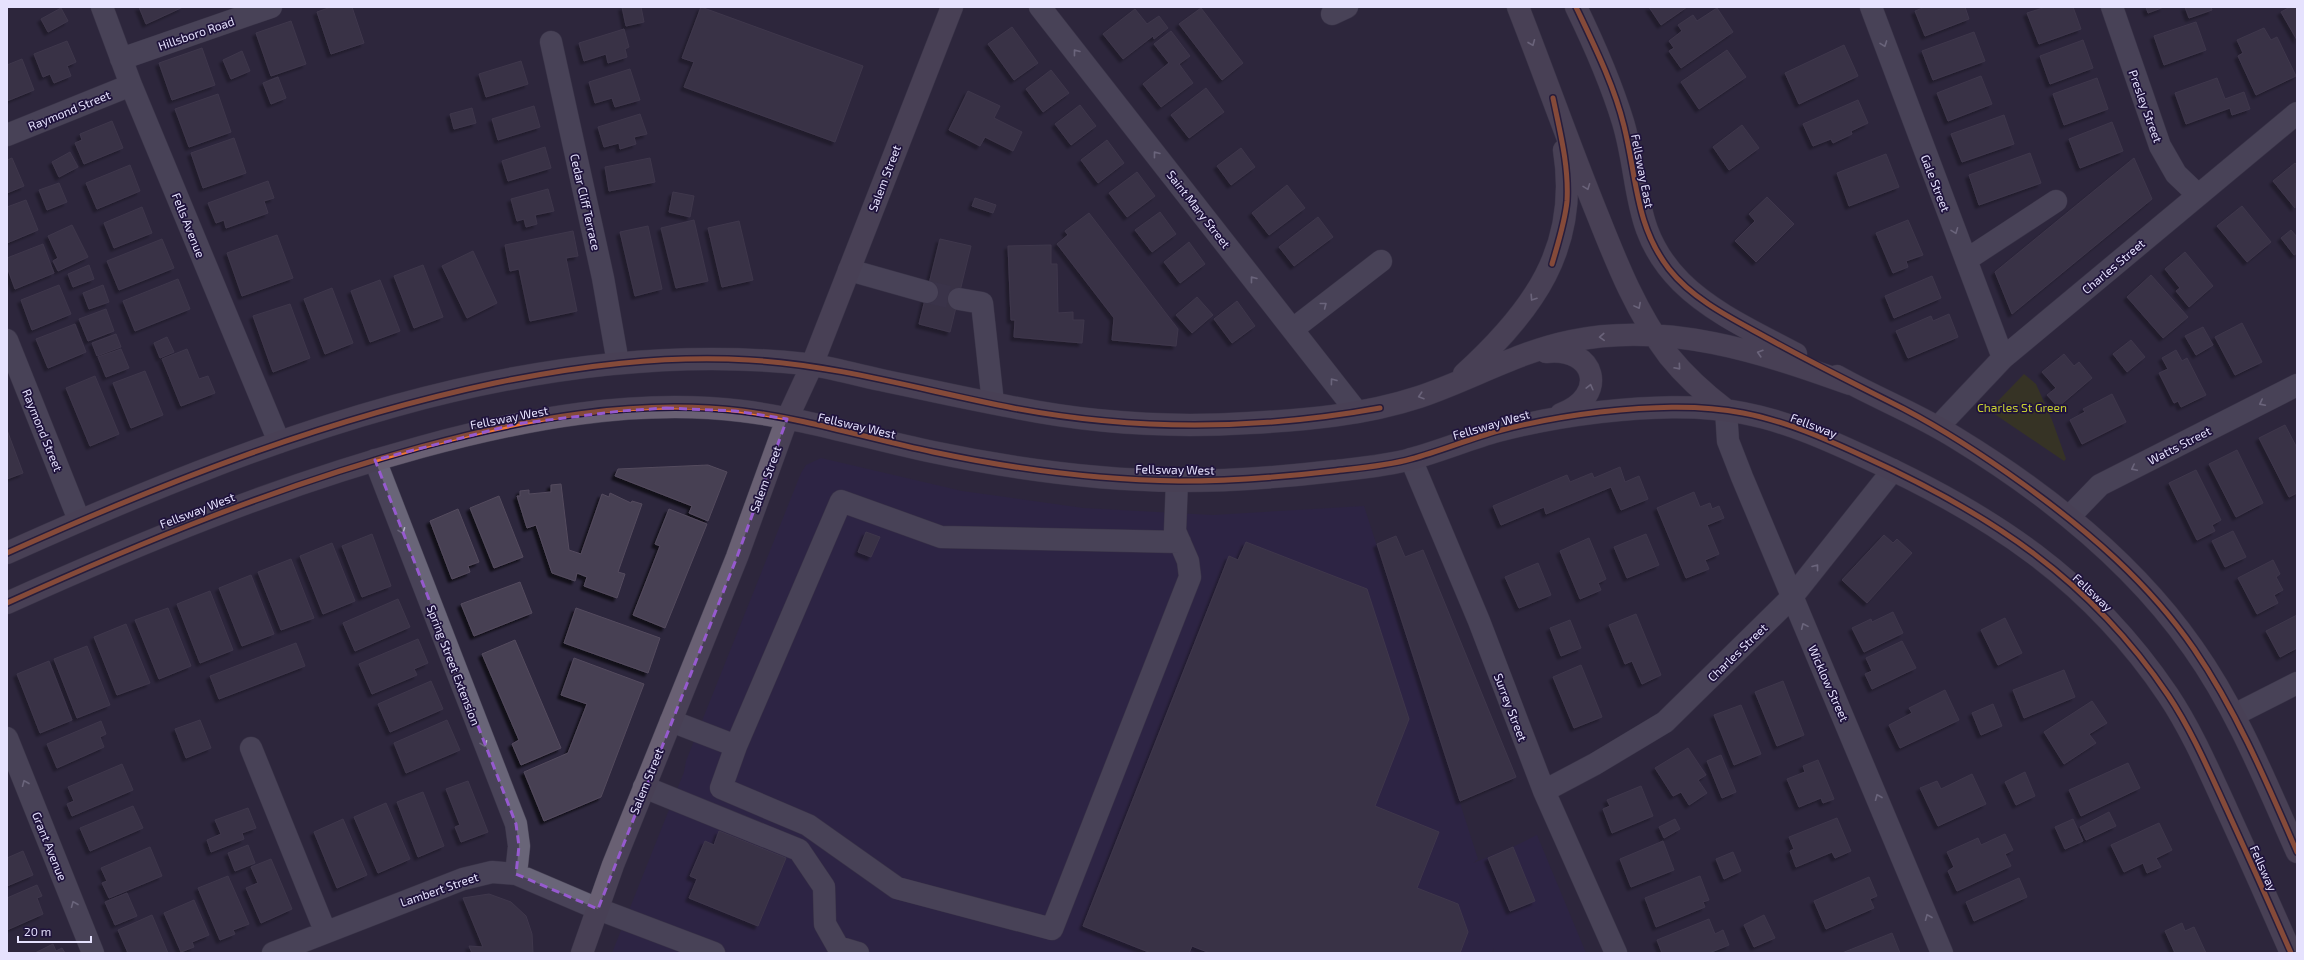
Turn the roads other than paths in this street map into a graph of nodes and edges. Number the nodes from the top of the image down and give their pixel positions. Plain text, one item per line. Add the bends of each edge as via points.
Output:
1 (102, 7) edge
2 (271, 7) edge
3 (952, 7) edge
4 (1040, 7) edge
5 (1518, 7) edge
6 (1576, 7) edge
7 (1870, 7) edge
8 (2112, 7) edge
9 (551, 42) dead end
10 (121, 59) junction
11 (131, 84) junction
12 (1553, 98) junction
13 (2297, 113) edge
14 (7, 135) edge
15 (2198, 195) junction
16 (2056, 201) dead end
17 (1966, 260) junction
18 (1381, 261) dead end
19 (849, 270) junction
20 (927, 292) tunnel mouth
21 (959, 299) tunnel mouth
22 (1293, 329) junction
23 (1655, 335) junction
24 (7, 340) edge
25 (1522, 355) junction
26 (2003, 358) junction
27 (618, 363) junction
28 (812, 365) junction
29 (1453, 384) junction
30 (1850, 384) junction
31 (2297, 386) edge
32 (993, 403) junction
33 (1726, 410) junction
34 (1357, 412) junction
35 (787, 419) junction
36 (1523, 424) junction
37 (1938, 427) junction
38 (279, 442) junction
39 (1411, 459) junction
40 (375, 460) junction
41 (1893, 470) junction
42 (1177, 481) junction
43 (2069, 517) junction
44 (79, 520) junction
45 (1180, 542) junction
46 (7, 553) edge
47 (1792, 597) junction
48 (7, 602) edge
49 (2297, 683) edge
50 (2234, 715) junction
51 (671, 721) junction
52 (7, 738) edge
53 (736, 746) junction
54 (251, 748) dead end
55 (644, 787) junction
56 (1544, 791) junction
57 (2297, 852) edge
58 (516, 874) junction
59 (598, 909) junction
60 (325, 932) junction
61 (93, 953) edge
62 (273, 953) edge
63 (582, 953) edge
64 (714, 953) edge
65 (858, 953) edge
66 (1616, 953) edge
67 (1942, 953) edge
68 (2291, 953) edge

1 - 10 street, Fells Avenue
2 - 10 street, Hillsboro Road
3 - 19 main road, Salem Street
22 -> 4 street, Saint Mary Street
5 -> 12 main road
6 - 30 main road, Fellsway East via 1604,70 1623,123 1643,223 1653,246 1670,270 1694,294 1732,319
7 -> 17 street, Gale Street
8 - 15 street, Presley Street via 2160,146 2176,174
9 - 27 street, Cedar Cliff Terrace via 603,278
10 - 11 street, Fells Avenue
11 - 14 street, Raymond Street
11 - 38 street, Fells Avenue
12 -> 23 main road via 1612,251
12 -> 29 main road via 1563,143 1567,183 1564,222 1552,264 1543,282 1514,322
13 - 15 street, Charles Street
15 - 26 street, Charles Street
16 - 17 street
17 - 26 street, Gale Street
22 -> 18 street
19 - 20 street
19 - 28 main road, Salem Street
21 - 32 street via 982,303
34 -> 22 street, Saint Mary Street
23 -> 25 main road via 1580,339
30 -> 23 main road via 1739,347
23 -> 33 main road via 1701,391
24 - 44 street, Raymond Street
25 - 29 main road
36 -> 25 main road via 1578,406 1590,391 1592,378 1586,365 1564,352
26 - 37 street, Charles Street
27 - 28 main road via 716,359
27 - 38 main road via 538,374 471,388 406,404
28 - 32 main road
28 - 35 main road, Salem Street
29 -> 34 main road via 1400,403
30 - 37 main road
31 -> 43 street, Watts Street via 2100,485
32 - 34 main road via 1103,421 1157,424 1248,424
33 - 36 main road, Fellsway West via 1672,407 1628,410
33 - 41 main road, Fellsway via 1767,418 1809,432
33 - 47 street, Wicklow Street via 1728,442
35 - 40 main road, Fellsway West via 728,410 666,408 613,411 516,424
35 - 42 main road, Fellsway West via 931,452 1011,467
35 - 51 main road, Salem Street via 737,557
36 - 39 main road, Fellsway West
37 - 43 main road
38 - 44 main road
39 - 42 main road, Fellsway West via 1296,476
39 - 56 street, Surrey Street via 1479,621
40 - 48 main road, Fellsway West via 216,513
40 -> 58 street, Spring Street Extension via 516,824 519,846
47 -> 41 street, Charles Street
41 - 68 main road, Fellsway via 1973,511 2032,551 2103,614 2144,662 2178,710 2198,746
42 - 45 street via 1175,531
43 - 50 main road via 2123,565 2170,617 2194,649
44 - 46 main road
45 - 53 street via 941,537 841,501
45 - 53 street via 1188,561 1190,577 1184,596 1052,929 897,888 808,825 721,788
47 - 56 street, Charles Street via 1665,722
67 -> 47 street, Wicklow Street
49 - 50 street
50 - 57 main road
51 - 53 street
51 - 55 main road, Salem Street
61 -> 52 street, Grant Avenue
54 - 60 street
55 - 59 main road, Salem Street
55 - 65 street via 799,850 824,887 825,924 838,947
56 - 66 street, Surrey Street
58 - 59 street, Lambert Street
58 - 60 street, Lambert Street via 492,872 463,879
59 - 63 main road, Salem Street
59 - 64 street, Lambert Street
60 - 62 street, Lambert Street

